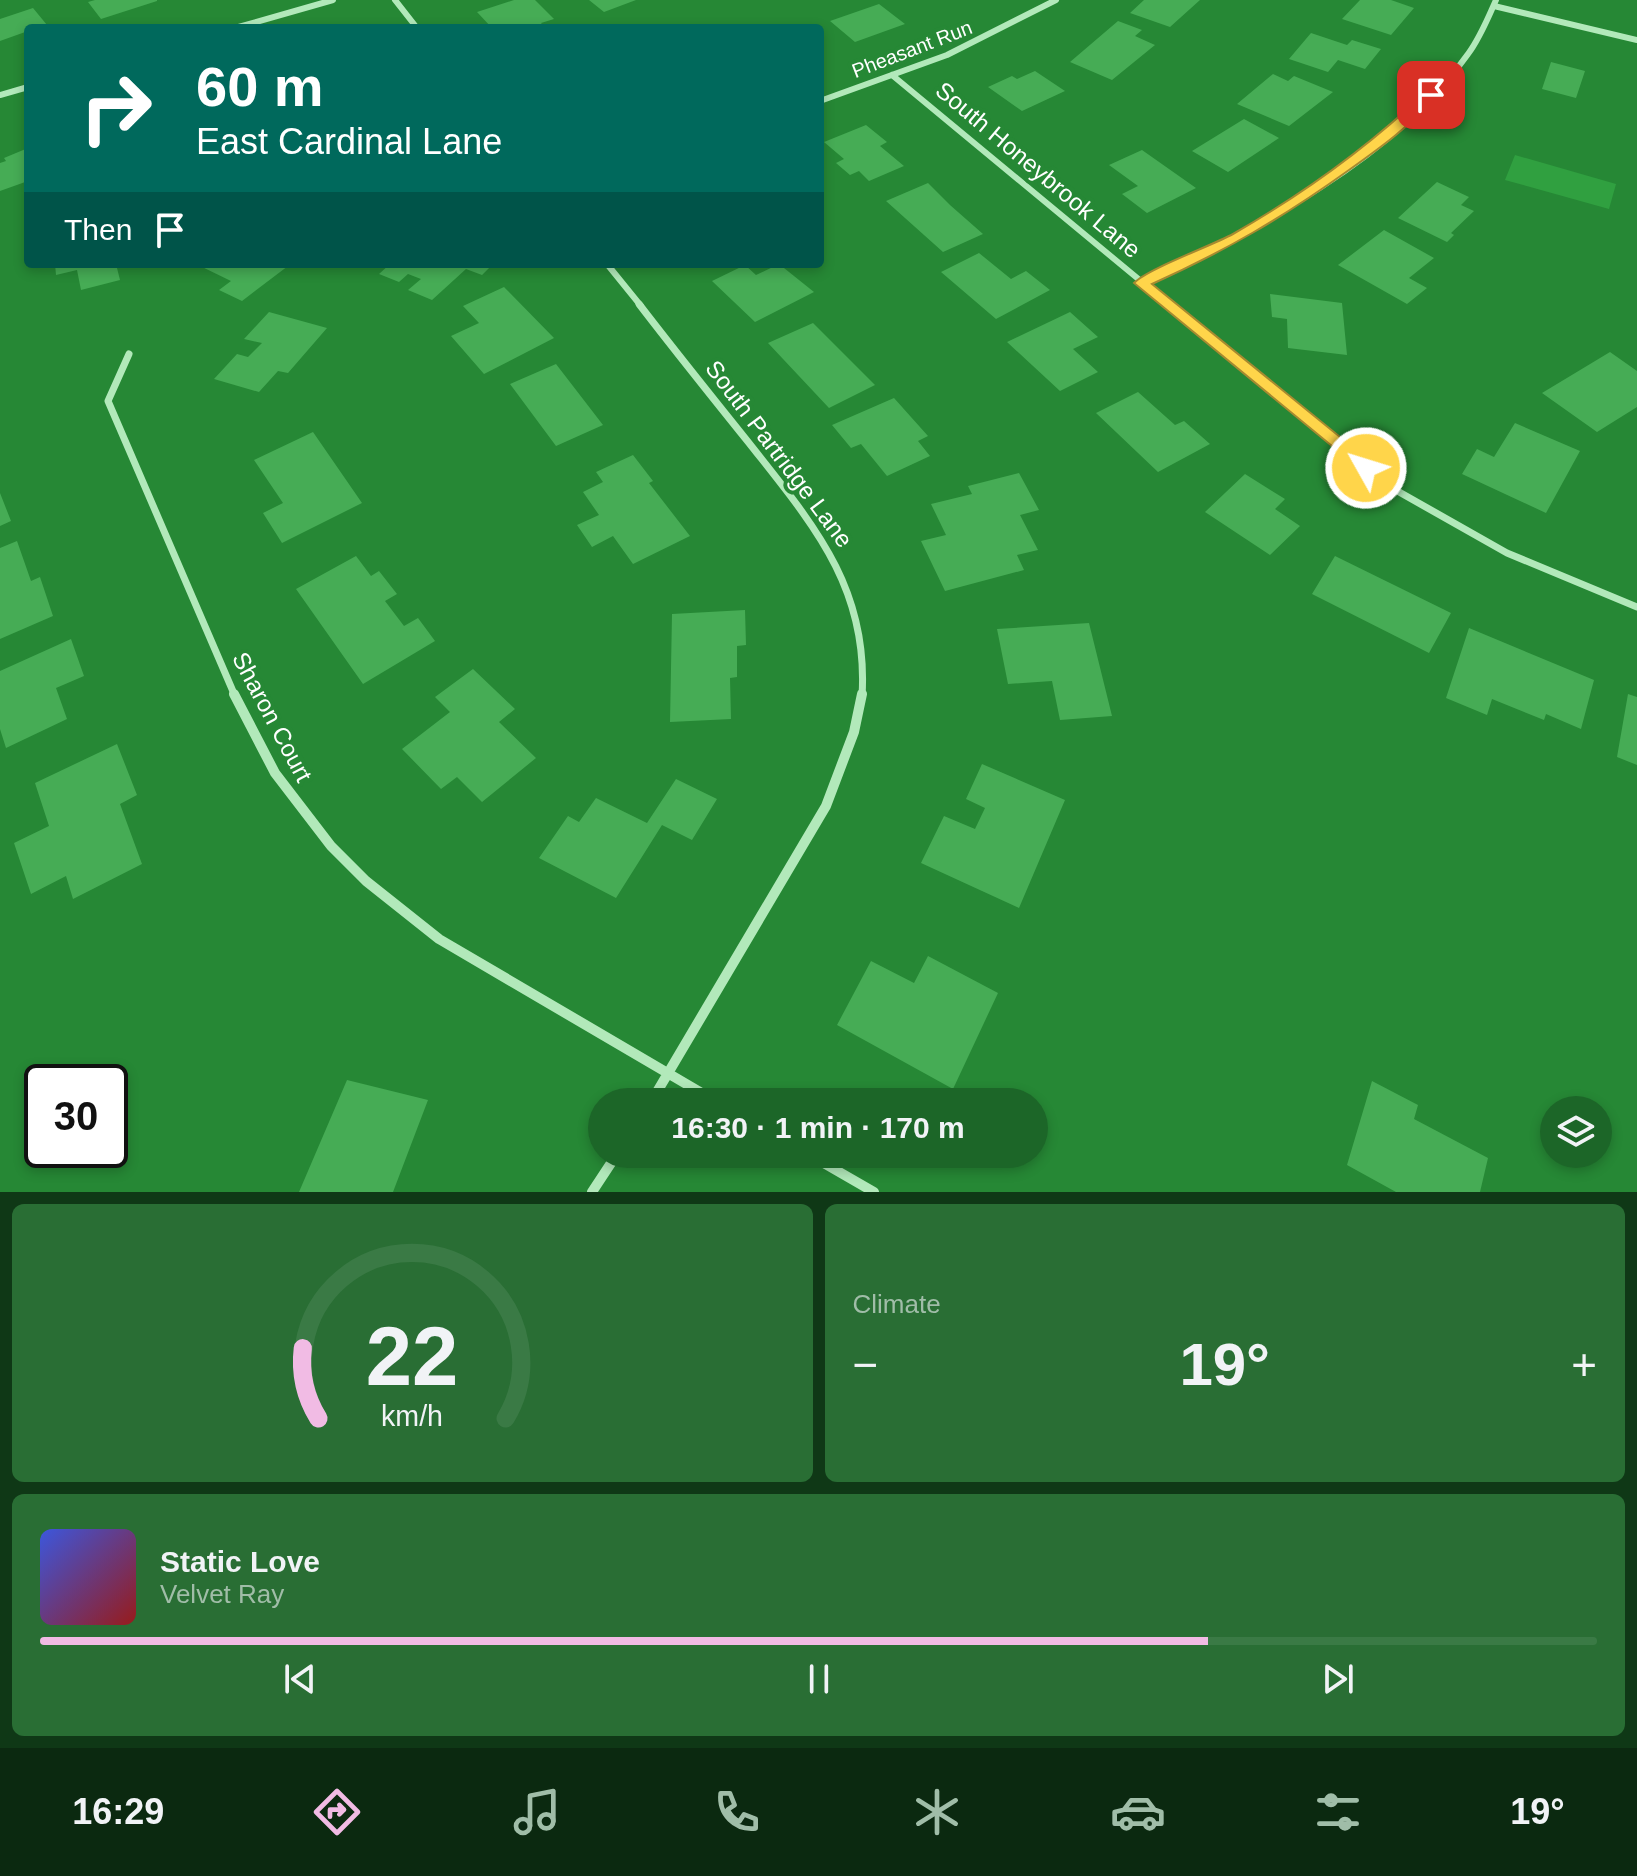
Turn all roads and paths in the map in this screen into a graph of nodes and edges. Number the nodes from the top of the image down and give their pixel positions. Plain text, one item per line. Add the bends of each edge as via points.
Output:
1 (333, 0) edge
2 (395, 0) edge
3 (1056, 0) edge
4 (1495, 3) edge
5 (249, 24) edge
6 (414, 24) edge
7 (1637, 40) edge
8 (892, 75) junction
9 (24, 88) edge
10 (0, 95) edge
11 (824, 100) edge
12 (610, 268) edge
13 (1141, 283) junction
14 (129, 354) dead end
15 (1637, 607) edge
16 (669, 1074) junction
17 (660, 1088) edge
18 (693, 1088) edge
19 (608, 1168) edge
20 (832, 1168) edge
21 (592, 1192) edge
22 (874, 1192) edge

1 - 5 street
2 - 6 street
3 - 8 street, Pheasant Run via 983,39
4 - 7 street
4 - 13 street via 1462,63 1387,137 1277,215
8 - 11 street, Pheasant Run
8 - 13 street, South Honeybrook Lane
9 - 10 street
12 - 16 street, South Partridge Lane via 818,531 840,567 862,643 862,694 847,762
13 - 15 street, South Honeybrook Lane via 1385,484 1509,556
14 - 16 street, Sharon Court via 108,401 245,720 300,809 366,881 439,939
16 - 17 street, South Partridge Lane
16 - 18 street, Sharon Court
19 - 21 street
20 - 22 street

